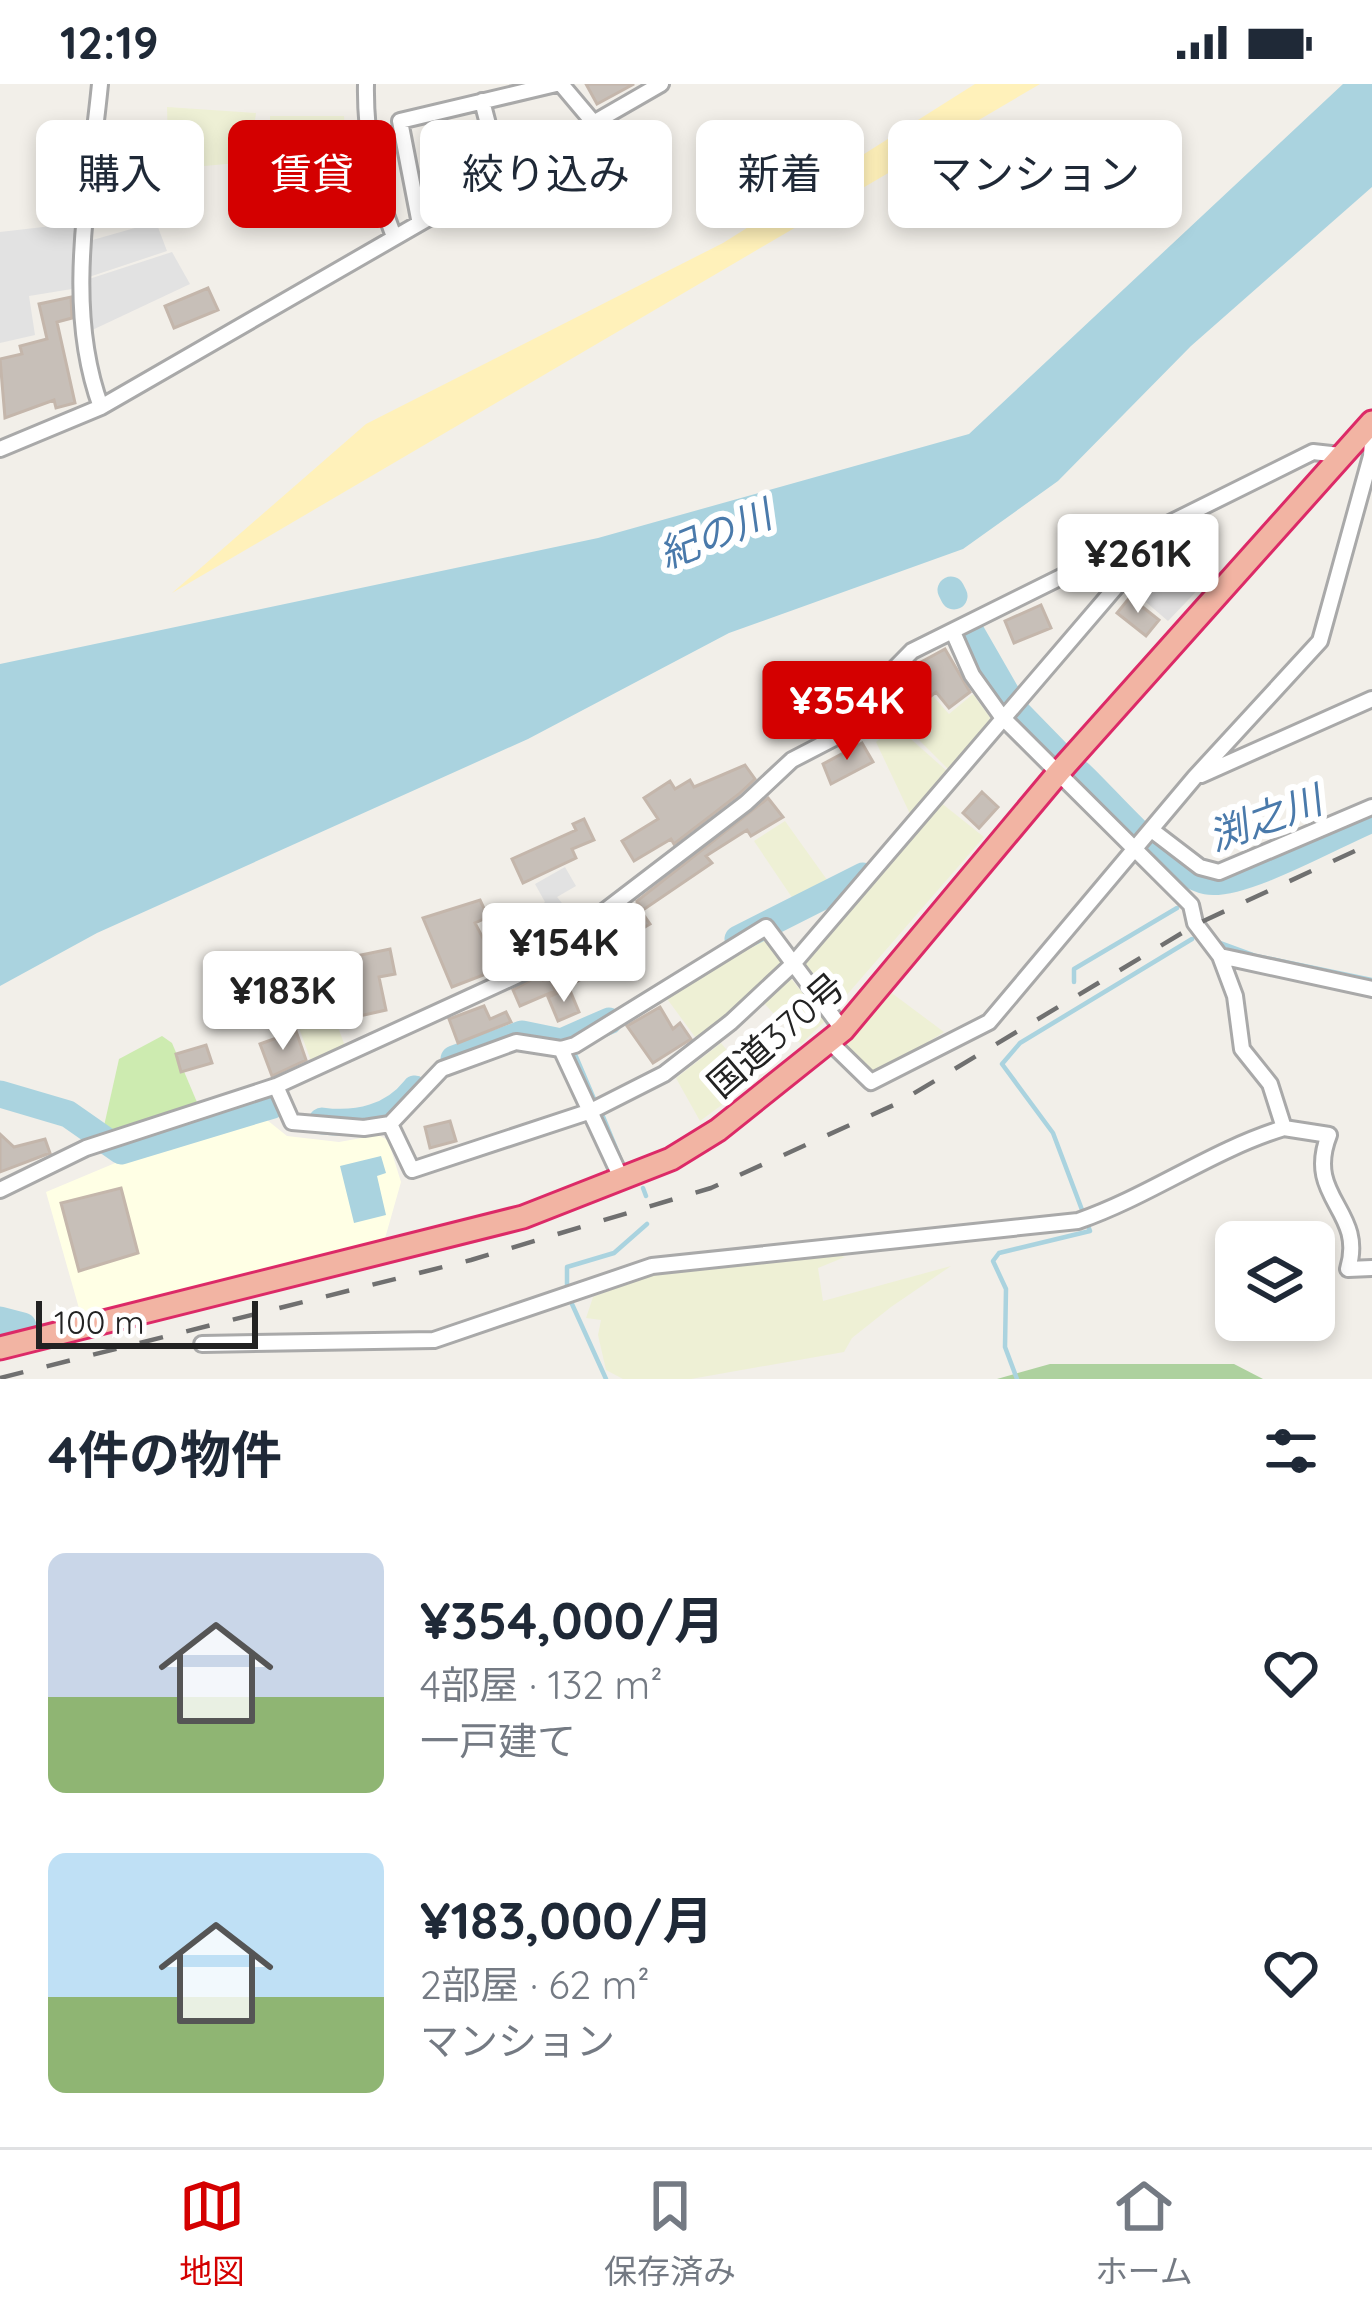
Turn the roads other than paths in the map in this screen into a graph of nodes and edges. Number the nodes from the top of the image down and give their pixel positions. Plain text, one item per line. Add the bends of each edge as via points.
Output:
1 (100, 84) edge
2 (366, 84) edge
3 (558, 84) edge
4 (661, 84) edge
5 (482, 101) junction
6 (487, 120) edge
7 (591, 120) edge
8 (597, 120) edge
9 (419, 219) joint
10 (393, 234) junction
11 (100, 407) junction
12 (1367, 427) edge
13 (0, 449) edge
14 (1340, 455) junction
15 (1170, 524) junction
16 (952, 632) junction
17 (1372, 699) edge
18 (1005, 714) junction
19 (1059, 772) junction
20 (1196, 777) junction
21 (1372, 807) edge
22 (1145, 840) junction
23 (1220, 956) junction
24 (793, 964) junction
25 (1372, 989) edge
26 (837, 1036) junction
27 (561, 1049) junction
28 (276, 1086) junction
29 (591, 1111) junction
30 (390, 1124) junction
31 (1284, 1128) junction
32 (622, 1180) junction
33 (0, 1190) edge
34 (1372, 1268) edge
35 (202, 1344) dead end
36 (0, 1348) edge

1 - 11 street via 81,281 89,376
2 - 10 street via 365,115
3 - 5 street
3 - 7 street
4 - 8 street
5 - 6 street
5 - 9 street via 400,121
9 - 10 street
10 - 11 street
11 - 13 street
12 - 14 highway, 国道370号
12 - 20 street via 1371,456 1320,641
14 - 15 street via 1313,452
14 - 19 highway, 国道370号
15 - 16 street
15 - 18 street
16 - 18 street via 972,676
16 - 28 street via 911,651 849,715 844,733 792,760 525,971
17 - 20 street
18 - 19 street
18 - 24 street
19 - 22 street
19 - 26 highway, 国道370号
20 - 22 street
21 - 22 street via 1219,872
22 - 23 street
22 - 26 street via 988,1022 872,1082
23 - 25 street
23 - 31 street via 1242,1049 1270,1084
24 - 26 street
24 - 27 street via 766,927
24 - 29 street via 664,1074
26 - 32 highway, 国道370号 via 718,1130
27 - 29 street
27 - 30 street via 516,1042 442,1069
28 - 30 street via 292,1121
28 - 33 street via 86,1148
29 - 30 street via 412,1170
29 - 32 street
31 - 34 street via 1330,1135 1322,1152 1330,1201 1348,1220 1355,1246 1348,1269
31 - 35 street via 1078,1221 652,1266 434,1340
32 - 36 highway, 国道370号 via 523,1217

